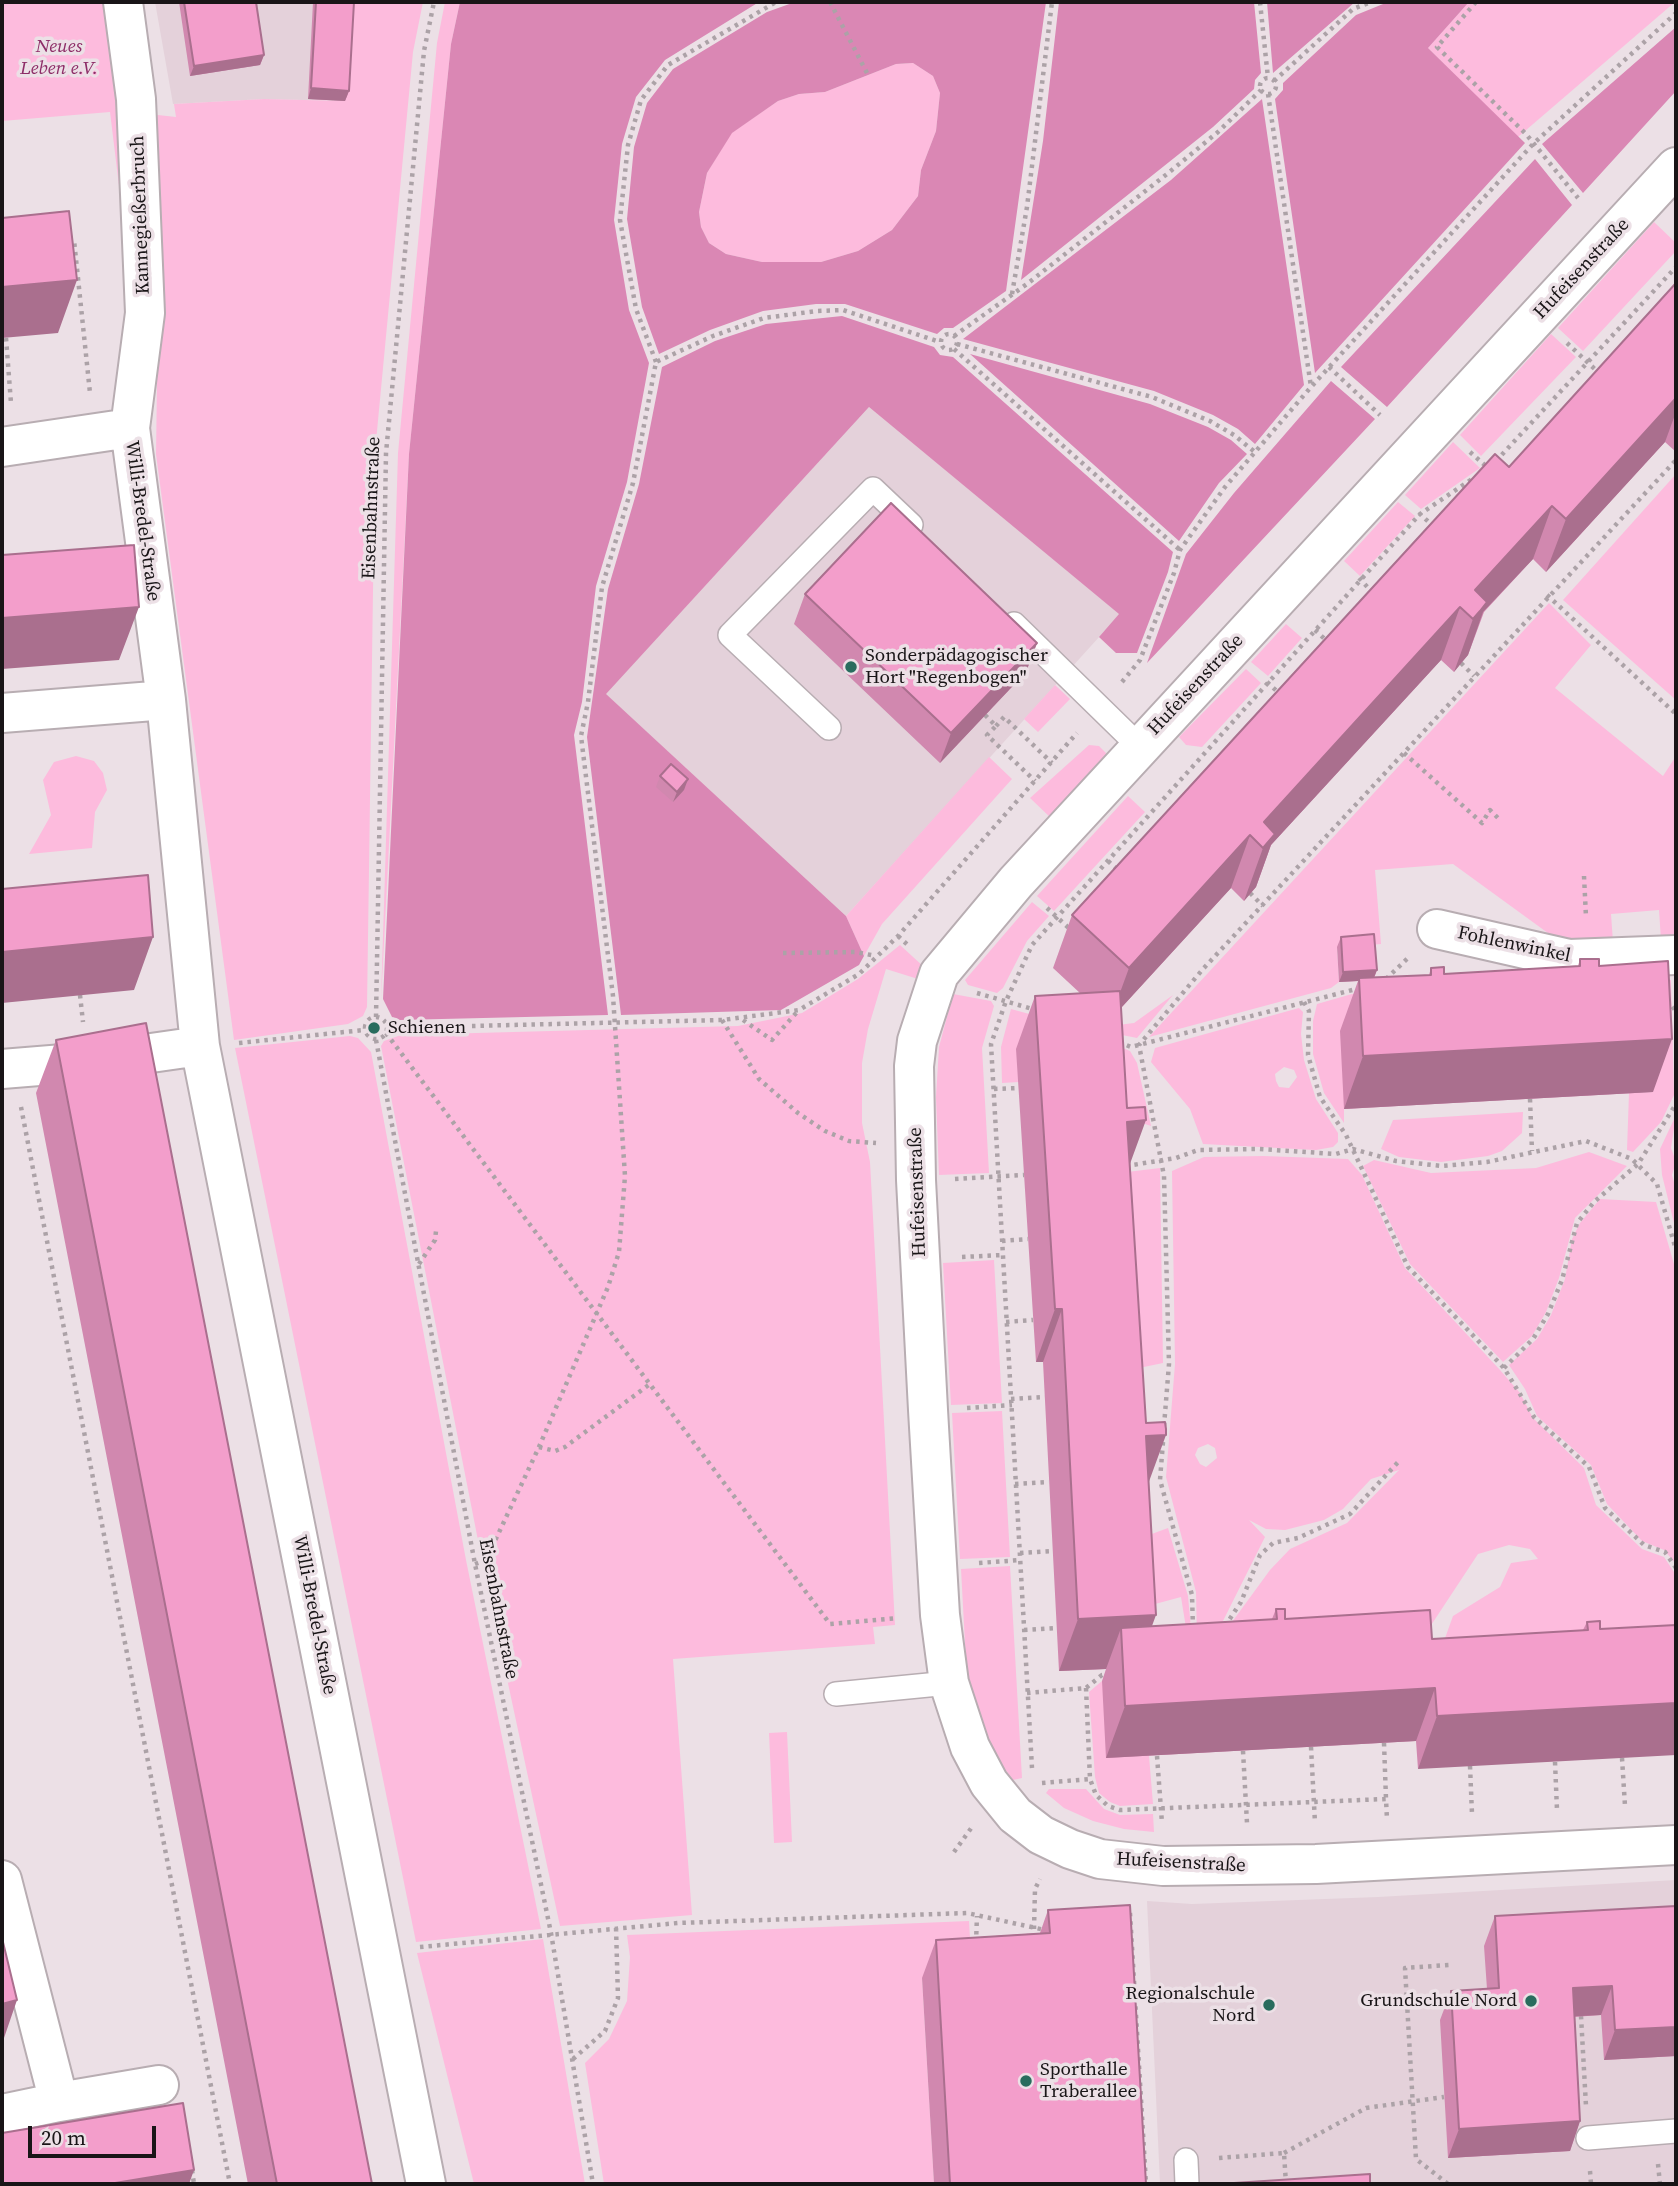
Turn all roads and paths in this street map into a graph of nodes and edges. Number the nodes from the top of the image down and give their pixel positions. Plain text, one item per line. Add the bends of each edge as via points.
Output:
1 (123, 2) edge
2 (434, 2) edge
3 (776, 2) edge
4 (830, 2) edge
5 (1052, 2) edge
6 (1260, 2) edge
7 (1371, 2) edge
8 (1476, 2) edge
9 (1676, 13) edge
10 (867, 73) dead end
11 (1268, 78) junction
12 (1275, 81) junction
13 (1261, 90) junction
14 (1268, 94) junction
15 (1534, 144) junction
16 (1676, 167) edge
17 (1578, 198) dead end
18 (62, 241) edge
19 (1676, 267) edge
20 (1012, 295) junction
21 (1650, 296) junction
22 (1658, 304) edge
23 (954, 336) junction
24 (6, 338) edge
25 (940, 342) junction
26 (955, 347) junction
27 (656, 362) junction
28 (1588, 362) junction
29 (1329, 367) junction
30 (1604, 378) edge
31 (98, 385) dead end
32 (1311, 387) junction
33 (90, 394) junction
34 (76, 395) dead end
35 (24, 399) dead end
36 (11, 400) junction
37 (2, 401) edge
38 (1543, 412) junction
39 (1380, 415) dead end
40 (1551, 419) edge
41 (112, 431) junction
42 (9, 446) edge
43 (1256, 453) junction
44 (1676, 460) edge
45 (1420, 514) junction
46 (1437, 531) edge
47 (931, 544) edge
48 (1180, 550) junction
49 (1360, 580) junction
50 (1547, 595) junction
51 (1377, 596) edge
52 (998, 608) edge
53 (1315, 630) junction
54 (1332, 646) edge
55 (1140, 660) dead end
56 (1461, 663) edge
57 (1474, 677) junction
58 (1268, 682) junction
59 (1284, 698) edge
60 (166, 700) junction
61 (1100, 707) junction
62 (2, 713) edge
63 (1676, 714) edge
64 (985, 715) edge
65 (996, 726) junction
66 (829, 728) dead end
67 (1211, 745) junction
68 (1139, 746) junction
69 (1219, 752) edge
70 (1404, 753) junction
71 (1052, 763) junction
72 (1035, 781) junction
73 (1160, 803) junction
74 (1168, 810) edge
75 (1498, 818) dead end
76 (1108, 861) junction
77 (1123, 875) edge
78 (1250, 893) dead end
79 (1263, 905) junction
80 (1057, 917) junction
81 (1437, 929) joint
82 (1079, 939) edge
83 (783, 953) dead end
84 (1676, 955) edge
85 (877, 956) junction
86 (1378, 987) edge
87 (1368, 988) edge
88 (1006, 1001) junction
89 (1304, 1002) junction
90 (799, 1010) junction
91 (1042, 1012) edge
92 (376, 1017) junction
93 (742, 1019) junction
94 (722, 1020) junction
95 (615, 1022) junction
96 (364, 1030) junction
97 (387, 1031) junction
98 (1109, 1038) edge
99 (376, 1040) junction
100 (1139, 1045) junction
101 (200, 1046) junction
102 (8, 1068) edge
103 (1019, 1088) dead end
104 (994, 1089) junction
105 (1530, 1100) edge
106 (1676, 1104) edge
107 (915, 1142) junction
108 (1353, 1149) junction
109 (1532, 1151) junction
110 (1163, 1160) junction
111 (1638, 1164) junction
112 (1126, 1166) edge
113 (1024, 1175) dead end
114 (999, 1177) junction
115 (916, 1180) junction
116 (436, 1231) dead end
117 (1028, 1239) dead end
118 (1002, 1241) junction
119 (1676, 1250) edge
120 (418, 1265) junction
121 (598, 1313) junction
122 (1033, 1320) dead end
123 (1006, 1322) junction
124 (1504, 1368) junction
125 (650, 1384) junction
126 (1045, 1397) dead end
127 (1011, 1399) junction
128 (539, 1447) junction
129 (1400, 1460) dead end
130 (1160, 1480) junction
131 (1147, 1481) edge
132 (1049, 1482) dead end
133 (1016, 1484) junction
134 (1052, 1551) dead end
135 (1020, 1553) junction
136 (474, 1564) junction
137 (1676, 1568) edge
138 (867, 1621) dead end
139 (1056, 1628) dead end
140 (1024, 1630) junction
141 (1220, 1633) edge
142 (1194, 1640) edge
143 (1115, 1673) edge
144 (949, 1683) junction
145 (1086, 1688) junction
146 (1027, 1693) junction
147 (836, 1694) dead end
148 (1384, 1743) edge
149 (1311, 1747) edge
150 (1243, 1751) edge
151 (1157, 1756) edge
152 (1622, 1758) edge
153 (1032, 1770) dead end
154 (1090, 1779) junction
155 (1033, 1783) dead end
156 (1386, 1800) junction
157 (1314, 1802) junction
158 (1246, 1805) junction
159 (1161, 1808) junction
160 (1387, 1823) dead end
161 (972, 1826) dead end
162 (1676, 1845) edge
163 (1628, 1847) junction
164 (954, 1852) dead end
165 (1128, 1864) junction
166 (1316, 1864) junction
167 (1249, 1867) junction
168 (1044, 1870) dead end
169 (2, 1880) edge
170 (977, 1916) junction
171 (616, 1927) junction
172 (1034, 1929) junction
173 (1047, 1931) edge
174 (551, 1933) junction
175 (1119, 1933) edge
176 (1132, 1933) junction
177 (438, 1945) dead end
178 (976, 1951) edge
179 (1449, 1965) dead end
180 (1581, 2017) edge
181 (572, 2060) junction
182 (159, 2085) dead end
183 (1444, 2098) dead end
184 (59, 2102) junction
185 (1413, 2104) junction
186 (2, 2114) edge
187 (1676, 2131) edge
188 (1588, 2138) joint
189 (1284, 2153) junction
190 (191, 2160) edge
191 (1186, 2160) junction
192 (1145, 2163) junction
193 (194, 2184) edge
194 (230, 2184) edge
195 (426, 2184) edge
196 (593, 2184) edge
197 (1146, 2184) edge
198 (1187, 2184) edge
199 (1286, 2184) edge
200 (1448, 2184) edge

1 - 41 street, Kannegießerbruch via 138,125 145,313
2 - 92 path, Eisenbahnstraße via 424,51 386,453
3 - 27 path via 668,65 641,100 628,145 621,220 636,309
4 - 10 path
5 - 20 path
6 - 11 path
7 - 12 path via 1353,9
8 - 15 path via 1437,47
9 - 15 path
11 - 12 path
11 - 13 path via 1260,82
12 - 14 path via 1276,88
13 - 14 path
13 - 20 path via 1177,166
14 - 32 path
15 - 17 path
15 - 29 path
16 - 68 street, Hufeisenstraße
18 - 33 path via 74,240
19 - 21 path
20 - 23 path
21 - 22 path
21 - 28 path
23 - 25 path via 945,335
23 - 26 path
24 - 36 path
25 - 26 path via 946,350
25 - 27 path via 843,310 817,310 764,318
26 - 43 path via 1152,397 1210,421
26 - 48 path
27 - 95 path via 633,483 602,587 581,736
28 - 30 path
28 - 38 path
29 - 32 path
29 - 39 path
31 - 33 path
32 - 43 path
33 - 34 path
33 - 41 path
35 - 36 path
36 - 37 path
36 - 42 path
38 - 40 path
38 - 45 path via 1488,468
41 - 42 street, Willi-Bredel-Straße
41 - 60 street, Willi-Bredel-Straße
43 - 48 path
44 - 50 path
45 - 46 path
45 - 49 path
47 - 66 lane via 873,489 730,635
48 - 55 path
49 - 51 path
49 - 53 path
50 - 57 path
50 - 63 path
52 - 61 lane
53 - 54 path
53 - 58 path
56 - 57 path
57 - 70 path
58 - 59 path
58 - 67 path
60 - 62 street
60 - 101 street, Willi-Bredel-Straße
61 - 68 lane
61 - 71 path
64 - 65 path
65 - 71 path via 1004,717
65 - 72 path via 987,735
67 - 69 path
67 - 73 path
68 - 107 street, Hufeisenstraße via 939,974 917,1041
70 - 75 path via 1482,823 1490,810
70 - 79 path
71 - 72 path
72 - 85 path
73 - 74 path
73 - 76 path
76 - 77 path
76 - 80 path
78 - 79 path
79 - 100 path
80 - 82 path
80 - 88 path via 1032,944
81 - 84 street, Fohlenwinkel via 1569,959
81 - 86 path
83 - 85 path via 856,951
85 - 90 path via 859,974
87 - 89 path
88 - 91 path
88 - 104 path via 991,1044
89 - 100 path
89 - 108 path via 1309,1011 1308,1055 1320,1097
90 - 93 path
90 - 93 path via 772,1040
92 - 96 path via 368,1020
92 - 97 path
93 - 94 path
94 - 95 path
94 - 107 path via 759,1079 825,1131 858,1143
95 - 97 path
95 - 121 path via 624,1217 619,1252
96 - 99 path
96 - 101 path
97 - 99 path
97 - 121 path
98 - 100 path via 1131,1047
99 - 120 path, Eisenbahnstraße
100 - 110 path
101 - 102 street
101 - 195 street, Willi-Bredel-Straße
102 - 194 path
103 - 104 path
104 - 114 path
105 - 109 path
106 - 111 path
107 - 115 street, Hufeisenstraße
108 - 109 path via 1396,1161 1441,1166 1487,1162
108 - 110 path via 1336,1154 1198,1150
108 - 124 path via 1408,1268
109 - 111 path via 1586,1141
110 - 112 path
110 - 130 path via 1168,1364
111 - 119 path via 1657,1184
111 - 124 path via 1577,1223 1548,1314 1533,1339
113 - 114 path
114 - 115 path
114 - 118 path
115 - 144 street, Hufeisenstraße via 940,1615
116 - 120 path
117 - 118 path
118 - 123 path
120 - 136 path, Eisenbahnstraße
121 - 125 path
121 - 128 path
122 - 123 path
123 - 127 path
124 - 137 path via 1534,1416 1589,1467 1605,1508 1644,1545 1665,1552
125 - 128 path via 565,1447 555,1451
125 - 138 path via 830,1624
126 - 127 path
127 - 133 path
128 - 136 path via 486,1560
129 - 141 path via 1350,1514 1298,1538 1273,1543 1260,1555 1241,1602
130 - 131 path
130 - 142 path via 1192,1595
132 - 133 path
133 - 135 path
134 - 135 path
135 - 140 path
136 - 174 path, Eisenbahnstraße
139 - 140 path
140 - 146 path
143 - 145 path via 1101,1675
144 - 147 lane
144 - 165 street, Hufeisenstraße via 970,1747 989,1783 1015,1815 1070,1849
145 - 146 path
145 - 154 path
146 - 153 path
148 - 156 path
149 - 157 path
150 - 158 path
151 - 159 path
152 - 163 path
154 - 155 path
154 - 159 path via 1096,1795 1108,1806 1120,1810
156 - 157 path
156 - 160 path
157 - 158 path
157 - 166 path
158 - 159 path
158 - 167 path
161 - 164 path
162 - 163 street, Hufeisenstraße
163 - 166 street, Hufeisenstraße
165 - 167 street, Hufeisenstraße
165 - 176 path
166 - 167 street, Hufeisenstraße
168 - 172 path via 1035,1889
169 - 184 street
170 - 171 path
170 - 172 path
170 - 178 path
171 - 174 path
171 - 181 path via 618,1998 605,2031
172 - 173 path
174 - 177 path
174 - 181 path, Eisenbahnstraße
175 - 176 path
176 - 192 path
179 - 185 path via 1405,1968
180 - 188 path
181 - 196 path, Eisenbahnstraße
182 - 184 street
183 - 185 path
184 - 186 street
185 - 189 path via 1366,2108
185 - 200 path via 1416,2159
187 - 188 lane
189 - 191 path
189 - 199 path
190 - 193 path
191 - 192 path
191 - 198 lane
192 - 197 path

